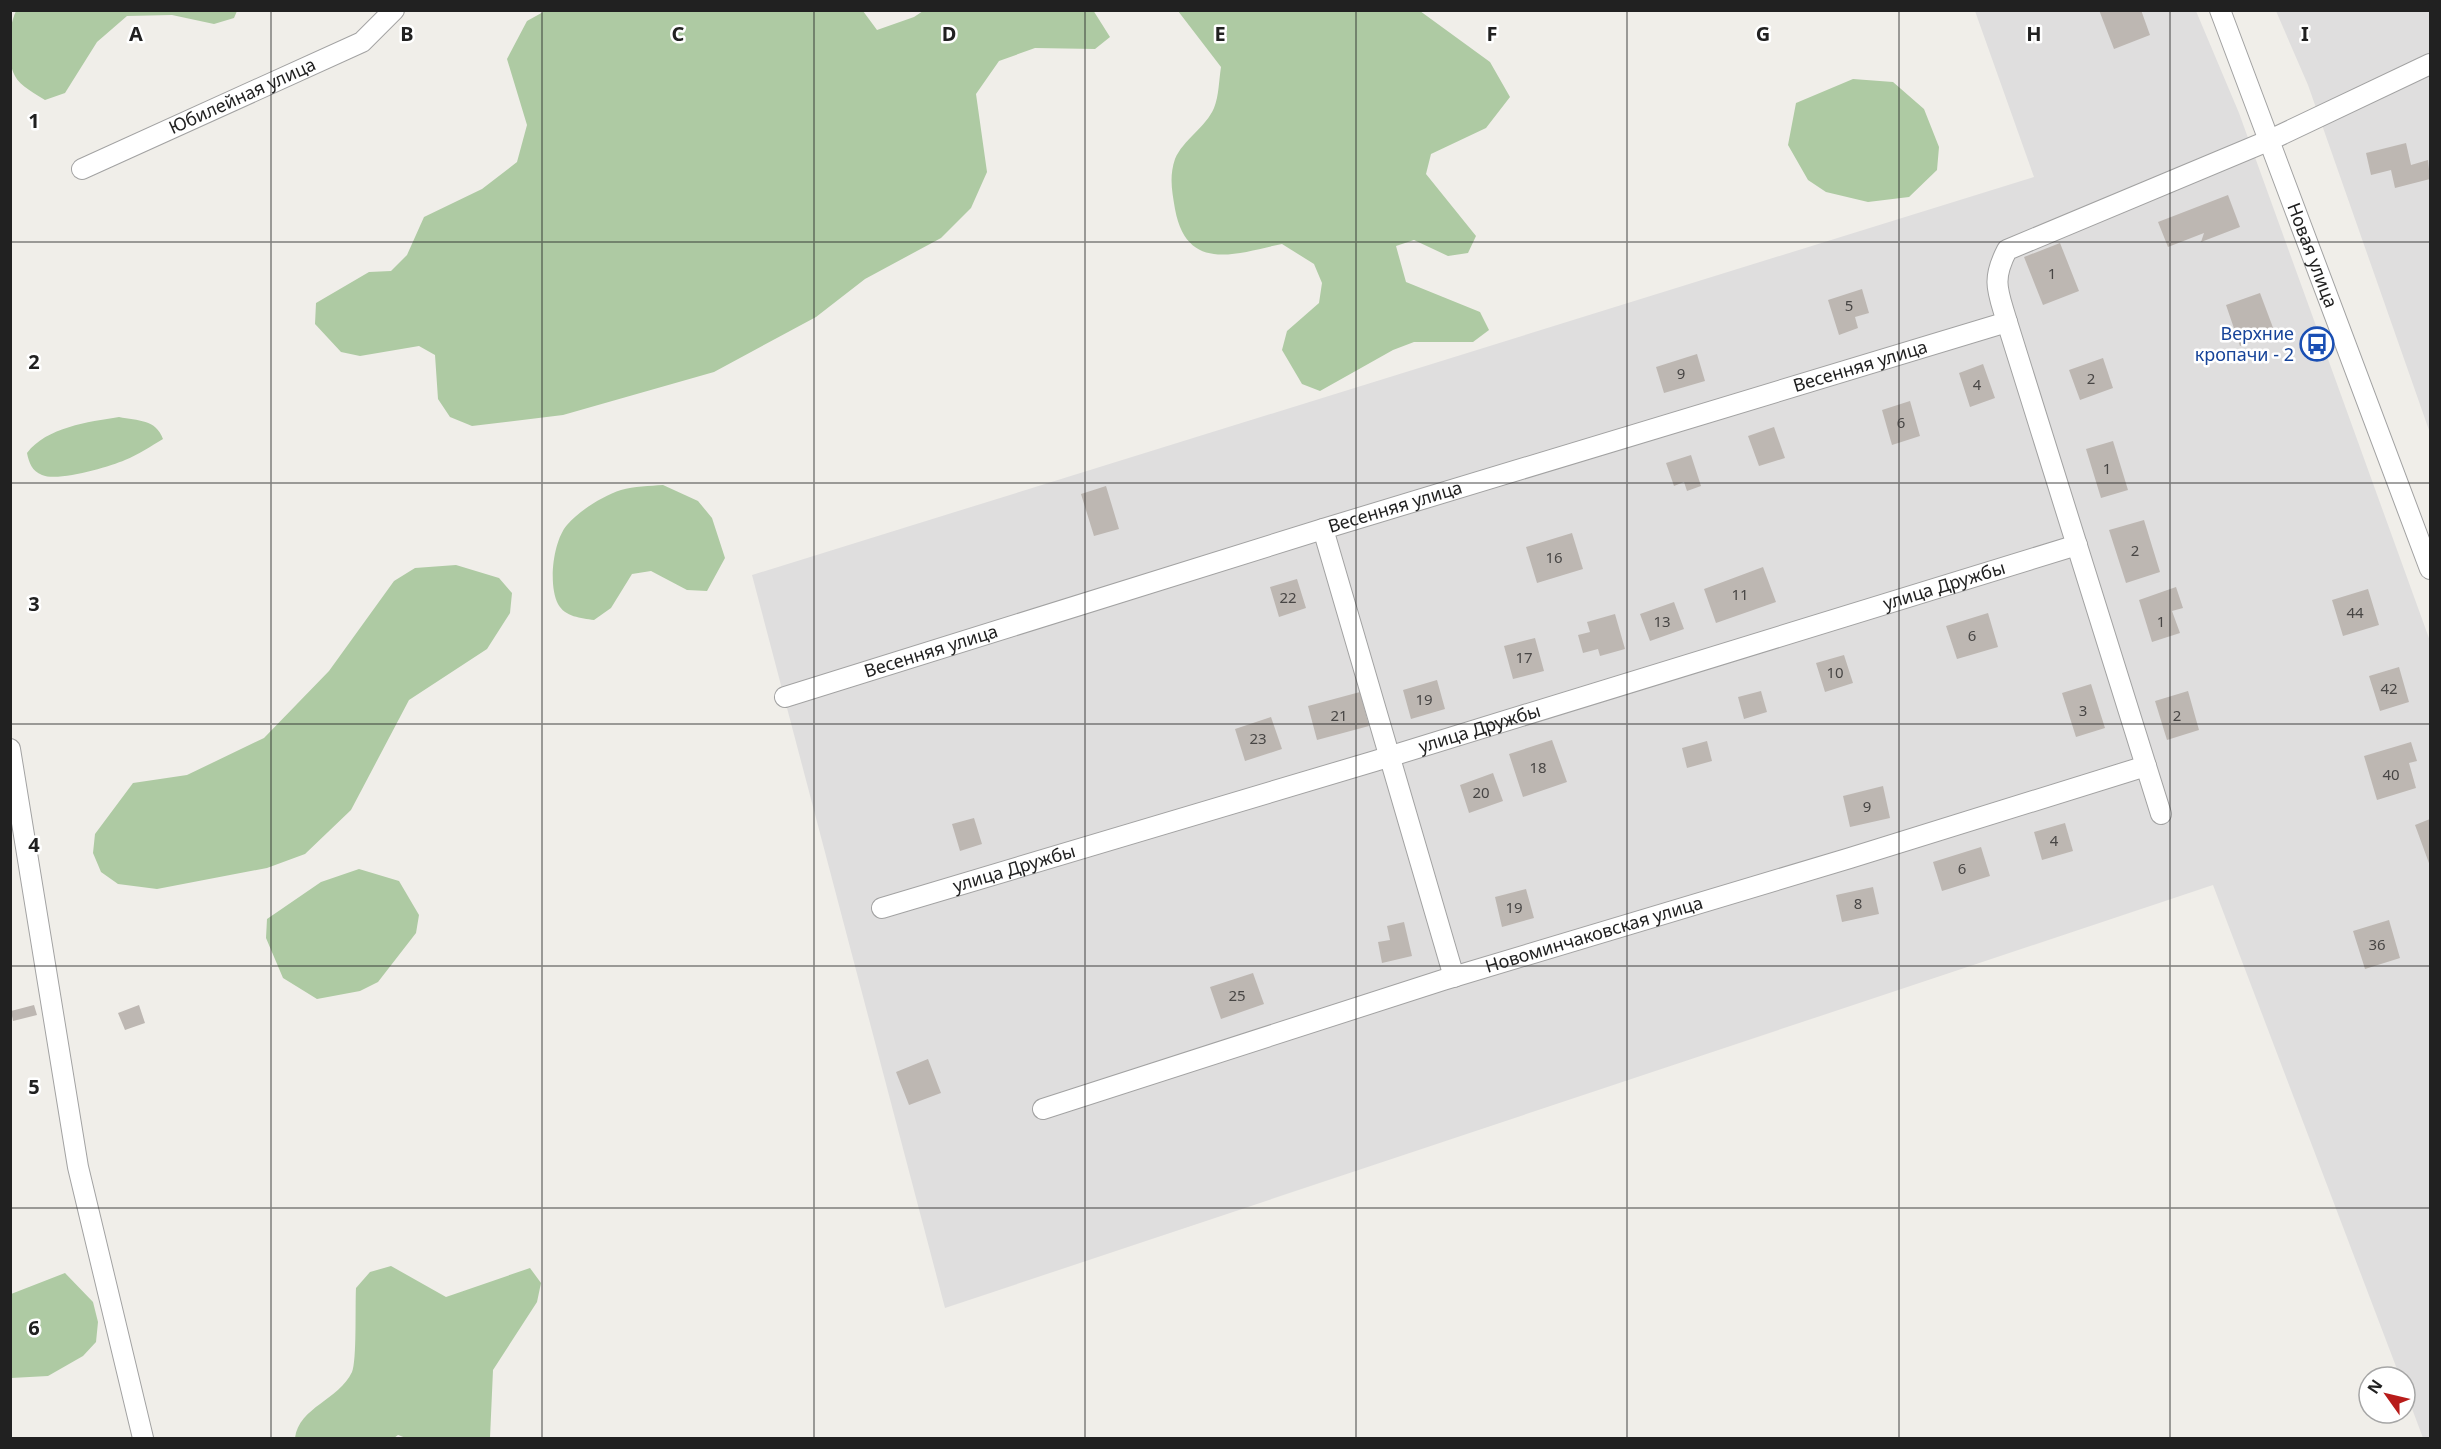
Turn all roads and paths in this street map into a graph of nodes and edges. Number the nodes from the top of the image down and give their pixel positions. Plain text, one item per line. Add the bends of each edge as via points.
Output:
1 (394, 10) edge
2 (2220, 10) edge
3 (2430, 64) edge
4 (2270, 140) junction
5 (82, 169) dead end
6 (2007, 322) junction
7 (1323, 529) junction
8 (2077, 545) junction
9 (2430, 569) edge
10 (784, 697) dead end
11 (10, 749) edge
12 (1389, 757) junction
13 (2146, 766) junction
14 (2161, 814) dead end
15 (882, 908) dead end
16 (1454, 977) junction
17 (1043, 1109) dead end
18 (143, 1438) edge

1 - 5 street, Юбилейная улица via 362,42
2 - 4 street, Новая улица
3 - 4 street
4 - 6 street via 2007,250 1998,267 1998,288
4 - 9 street, Новая улица
6 - 7 street, Весенняя улица
6 - 8 street
7 - 10 street, Весенняя улица
7 - 12 street
8 - 12 street, улица Дружбы
8 - 13 street
11 - 18 street via 78,1167
12 - 15 street, улица Дружбы
12 - 16 street
13 - 14 street
13 - 16 street, Новоминчаковская улица
16 - 17 street, Новоминчаковская улица

